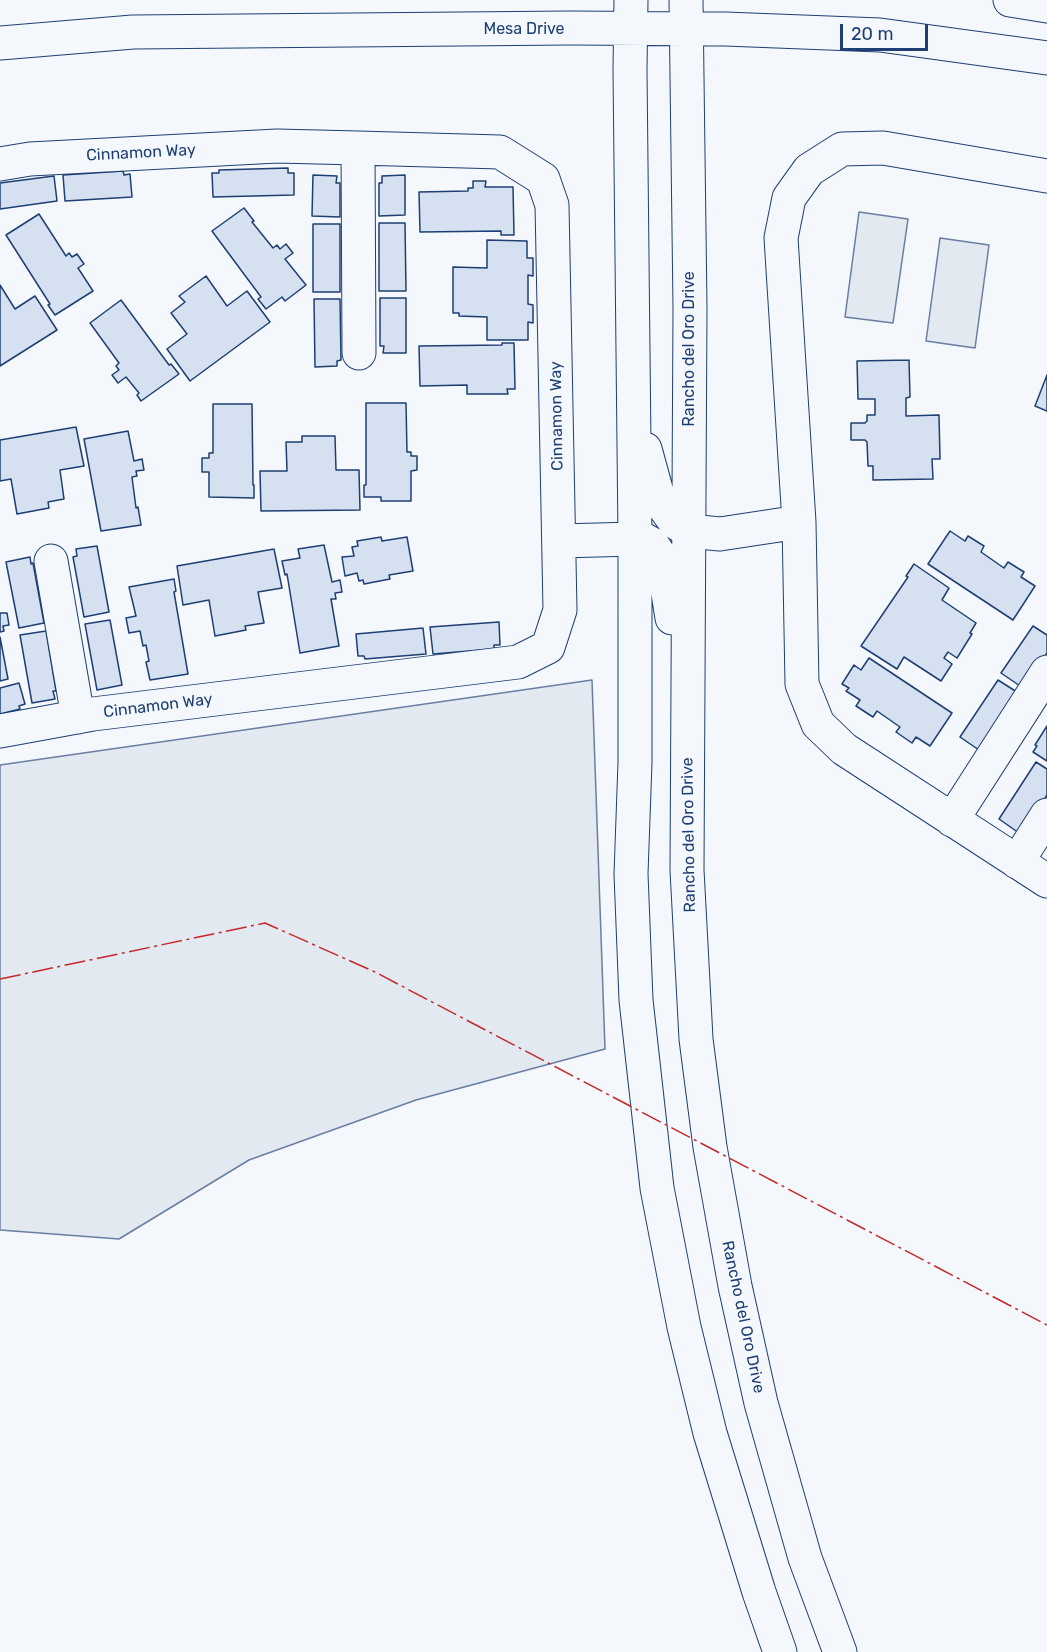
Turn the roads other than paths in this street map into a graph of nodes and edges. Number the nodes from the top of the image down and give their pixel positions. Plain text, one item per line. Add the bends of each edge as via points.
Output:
1 (1010, 0) edge
2 (1047, 6) edge
3 (631, 14) edge
4 (686, 14) edge
5 (0, 43) edge
6 (1047, 58) edge
7 (358, 148) junction
8 (0, 165) edge
9 (1047, 176) edge
10 (359, 353) dead end
11 (633, 406) junction
12 (799, 522) junction
13 (689, 531) junction
14 (635, 540) junction
15 (560, 541) junction
16 (51, 561) dead end
17 (1047, 672) edge
18 (78, 717) junction
19 (0, 731) edge
20 (688, 736) junction
21 (1047, 815) edge
22 (952, 820) junction
23 (1017, 862) junction
24 (1047, 882) edge
25 (780, 1652) edge
26 (840, 1652) edge

1 - 2 main road
3 - 4 main road, Mesa Drive
3 - 5 main road, Mesa Drive via 133,32
3 - 11 main road
4 - 6 main road, Mesa Drive
4 - 13 main road, Rancho del Oro Drive
7 - 8 main road, Cinnamon Way via 277,146 30,159
7 - 10 main road
7 - 15 main road, Cinnamon Way via 500,152 543,178 552,205
9 - 12 main road via 883,148 842,149 809,170 789,198 781,238
11 - 13 main road via 659,500 675,522
11 - 14 main road
12 - 13 main road via 720,534
12 - 22 main road via 802,684 818,724 844,749
13 - 20 main road, Rancho del Oro Drive
14 - 15 main road
14 - 20 main road via 652,543 665,574
14 - 25 main road via 631,874 636,1000 657,1188 710,1433
15 - 18 main road, Cinnamon Way via 560,610 548,647 518,662
16 - 18 main road
17 - 22 main road
18 - 19 main road, Cinnamon Way
20 - 26 main road, Rancho del Oro Drive via 687,870 695,1028 710,1147 761,1403 805,1558
21 - 23 main road
22 - 23 main road
23 - 24 main road

